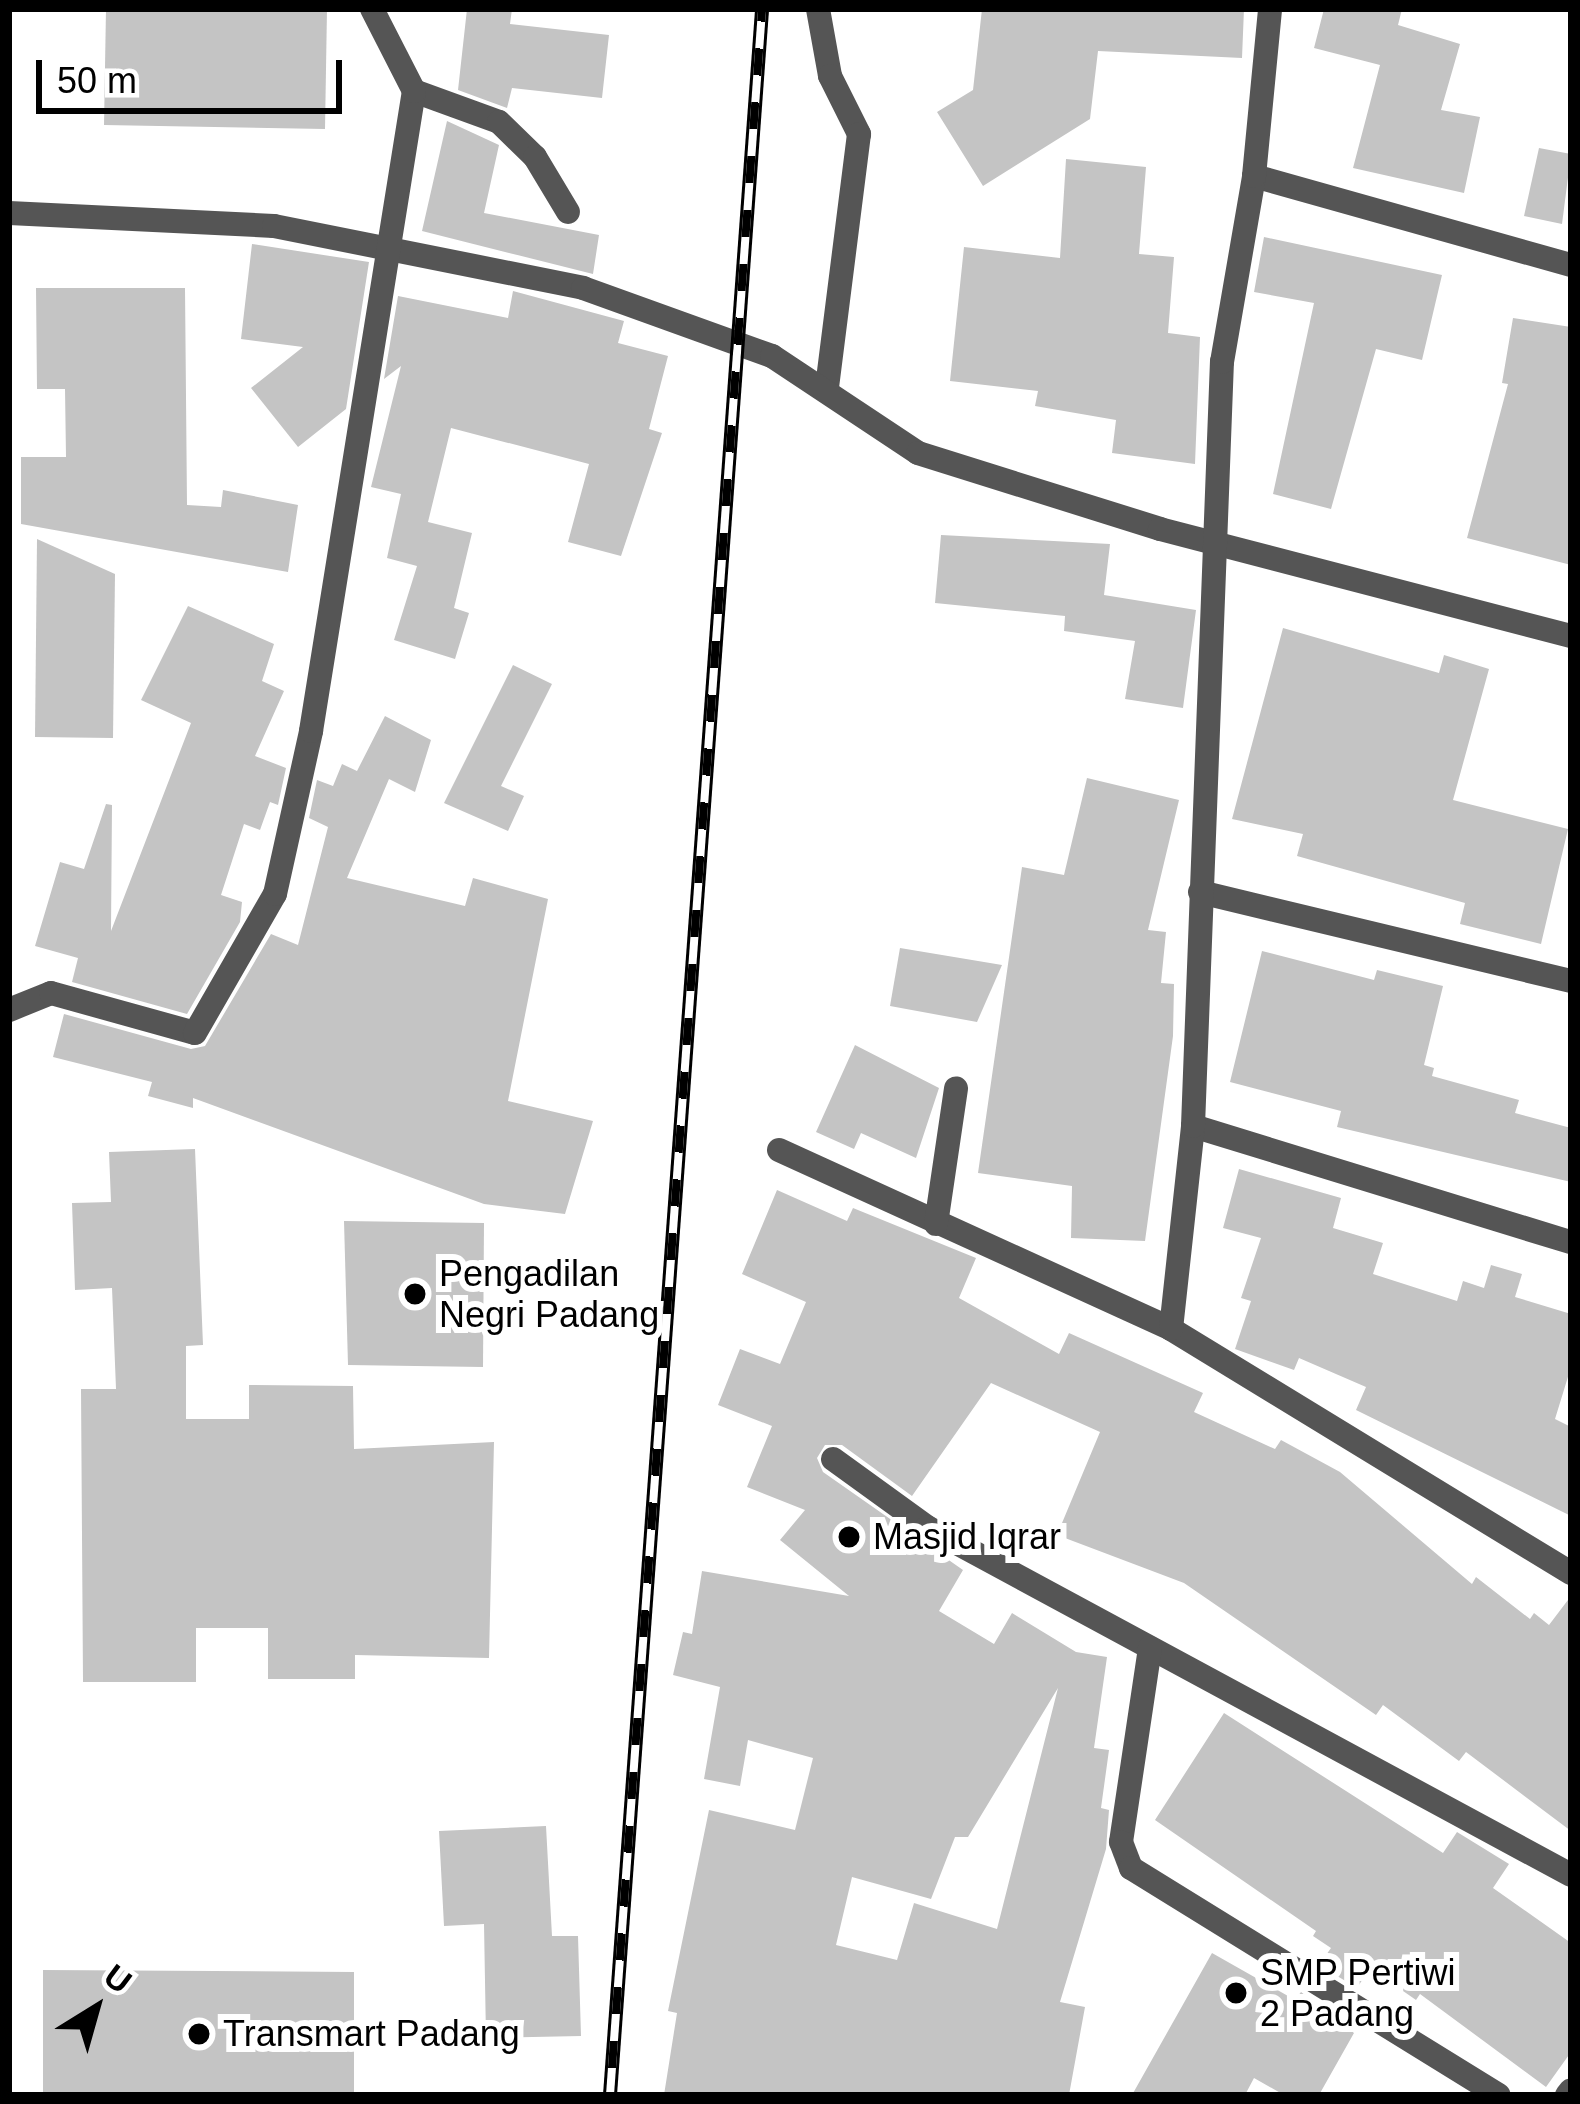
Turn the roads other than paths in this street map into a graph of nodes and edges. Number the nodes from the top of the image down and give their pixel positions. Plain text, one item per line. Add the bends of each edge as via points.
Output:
1 (372, 9) edge
2 (818, 9) edge
3 (1270, 9) edge
4 (414, 91) junction
5 (1254, 176) junction
6 (568, 212) dead end
7 (9, 213) edge
8 (389, 244) junction
9 (1571, 265) edge
10 (827, 386) junction
11 (1220, 545) junction
12 (1571, 636) edge
13 (1200, 892) junction
14 (1571, 981) edge
15 (9, 1010) edge
16 (956, 1088) dead end
17 (1192, 1126) junction
18 (779, 1150) dead end
19 (936, 1224) junction
20 (1571, 1242) edge
21 (1171, 1329) junction
22 (832, 1459) dead end
23 (1571, 1574) edge
24 (1150, 1648) junction
25 (1571, 1875) edge
26 (1498, 2095) edge

1 - 4 street
2 - 10 street via 830,76 859,134
3 - 5 street
4 - 6 street via 499,122 535,157
4 - 8 street
5 - 9 street
5 - 11 street via 1222,362
7 - 8 street via 190,218
8 - 10 street via 583,288 737,341
8 - 15 street via 296,812 267,916 195,1033 51,993
10 - 11 street via 918,452
11 - 12 street
11 - 13 street
13 - 14 street
13 - 17 street
16 - 19 street
17 - 20 street
17 - 21 street
18 - 19 street
19 - 21 street
21 - 23 street
22 - 24 street via 927,1527
24 - 25 street
24 - 26 street via 1121,1842 1131,1868

